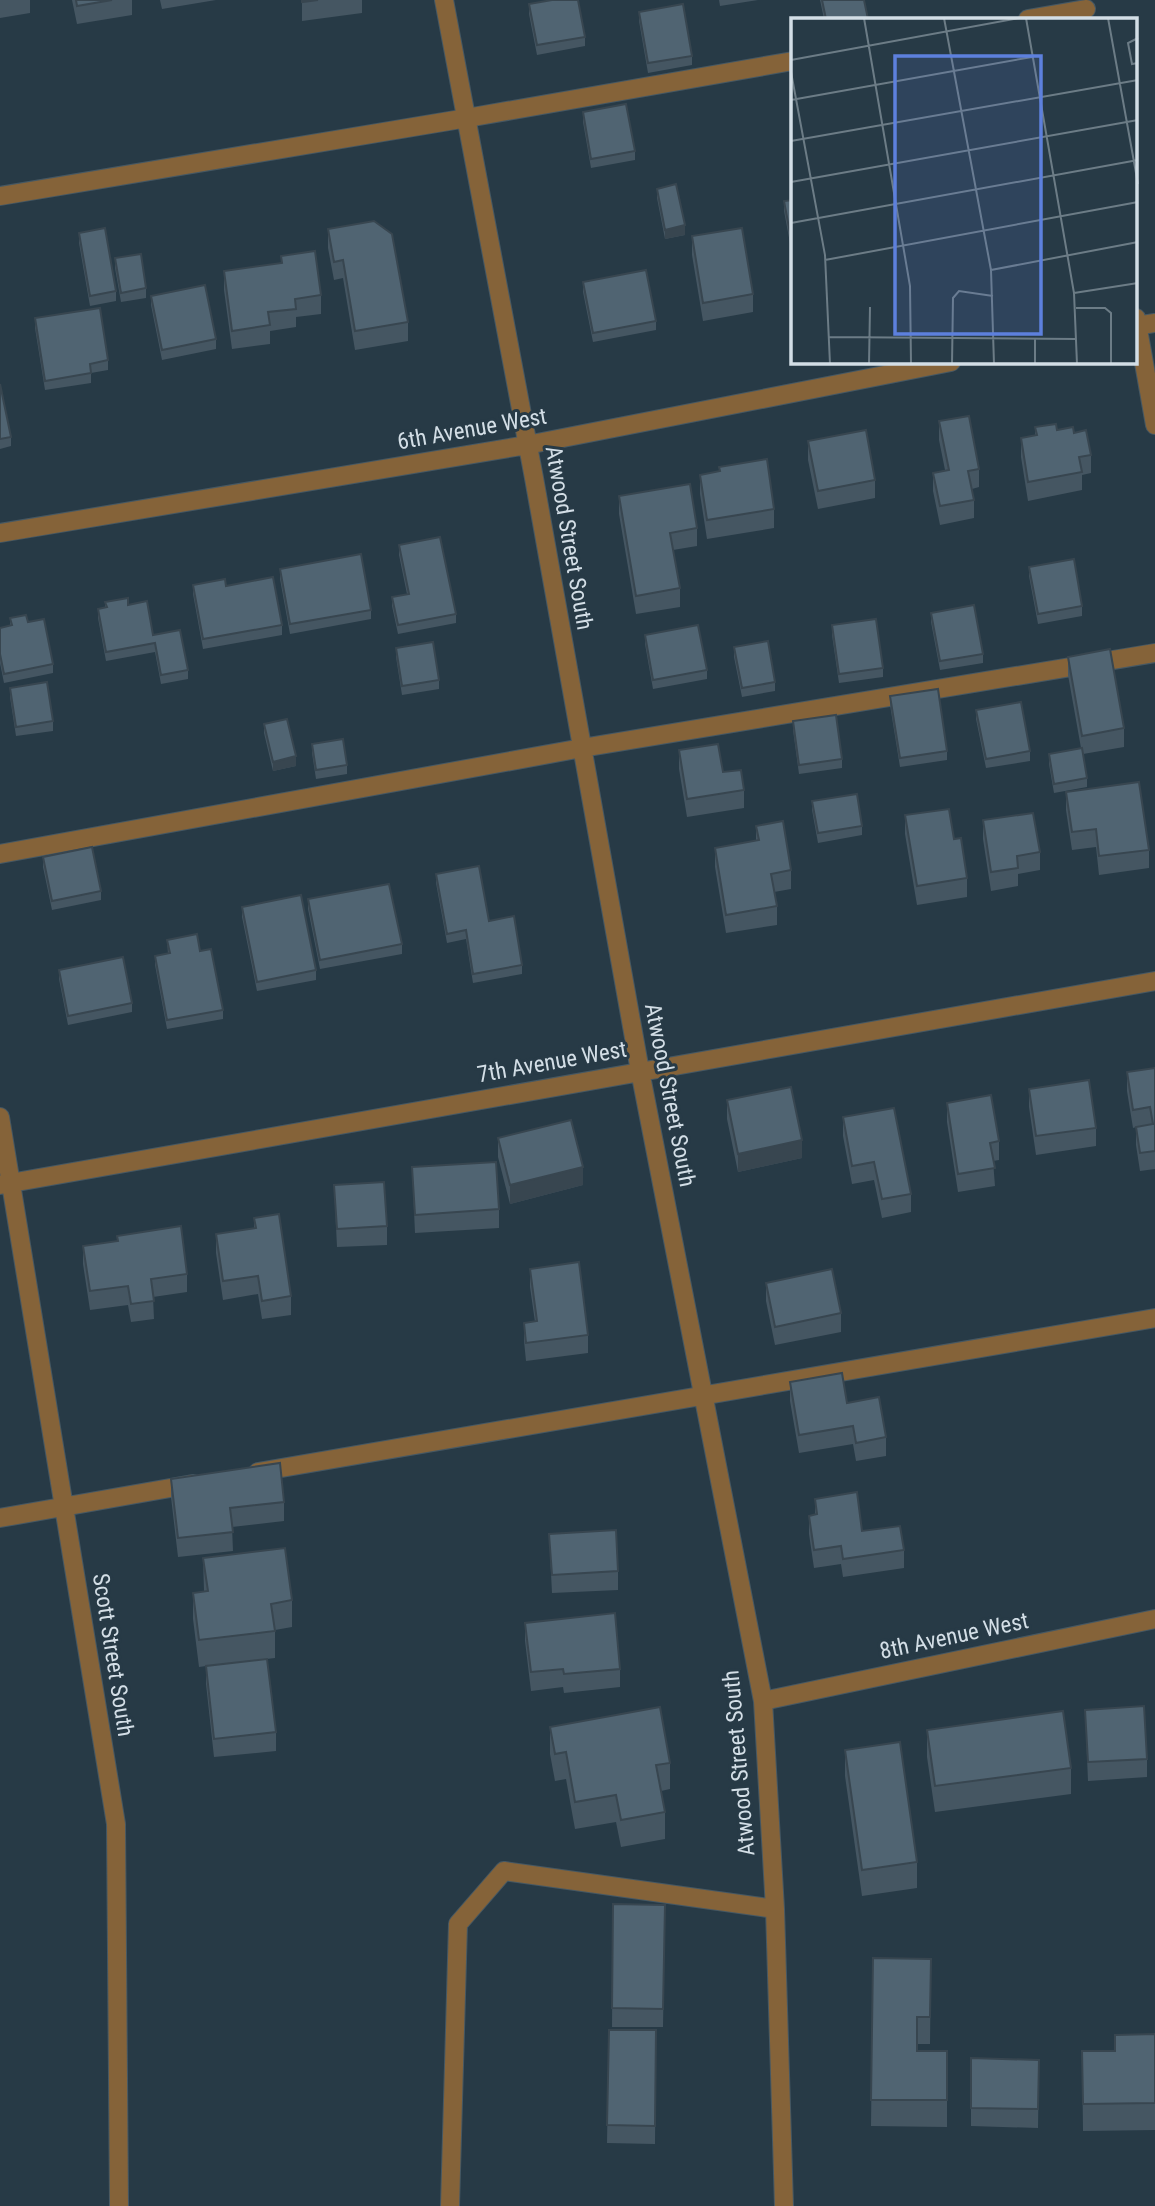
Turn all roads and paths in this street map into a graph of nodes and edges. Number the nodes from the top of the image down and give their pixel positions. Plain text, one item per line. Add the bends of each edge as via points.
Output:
1 (444, 0) edge
2 (1086, 9) edge
3 (1034, 18) edge
4 (791, 61) edge
5 (467, 118) junction
6 (0, 196) edge
7 (1141, 323) edge
8 (941, 364) edge
9 (1155, 425) edge
10 (527, 445) junction
11 (0, 533) edge
12 (1155, 653) edge
13 (582, 748) junction
14 (0, 854) edge
15 (1155, 981) edge
16 (640, 1071) junction
17 (0, 1117) edge
18 (6, 1184) edge
19 (1155, 1318) edge
20 (704, 1396) junction
21 (241, 1476) edge
22 (213, 1480) edge
23 (64, 1506) junction
24 (0, 1518) edge
25 (1155, 1619) edge
26 (763, 1701) junction
27 (775, 1909) junction
28 (119, 2206) edge
29 (450, 2206) edge
30 (784, 2206) edge

1 - 5 street, Atwood Street South
2 - 3 street
4 - 5 street
5 - 6 street
5 - 10 street, Atwood Street South
7 - 9 street
8 - 10 street, 6th Avenue West
10 - 11 street, 6th Avenue West
10 - 13 street, Atwood Street South
12 - 13 street
13 - 14 street
13 - 16 street, Atwood Street South
15 - 16 street, 7th Avenue West
16 - 18 street, 7th Avenue West
16 - 20 street, Atwood Street South
17 - 18 street, Scott Street South
18 - 23 street, Scott Street South
19 - 20 street
20 - 21 street
20 - 26 street, Atwood Street South
22 - 23 street
23 - 24 street
23 - 28 street, Scott Street South via 116,1824
25 - 26 street, 8th Avenue West
26 - 27 street, Atwood Street South
27 - 29 street via 503,1871 458,1924
27 - 30 street, Atwood Street South

